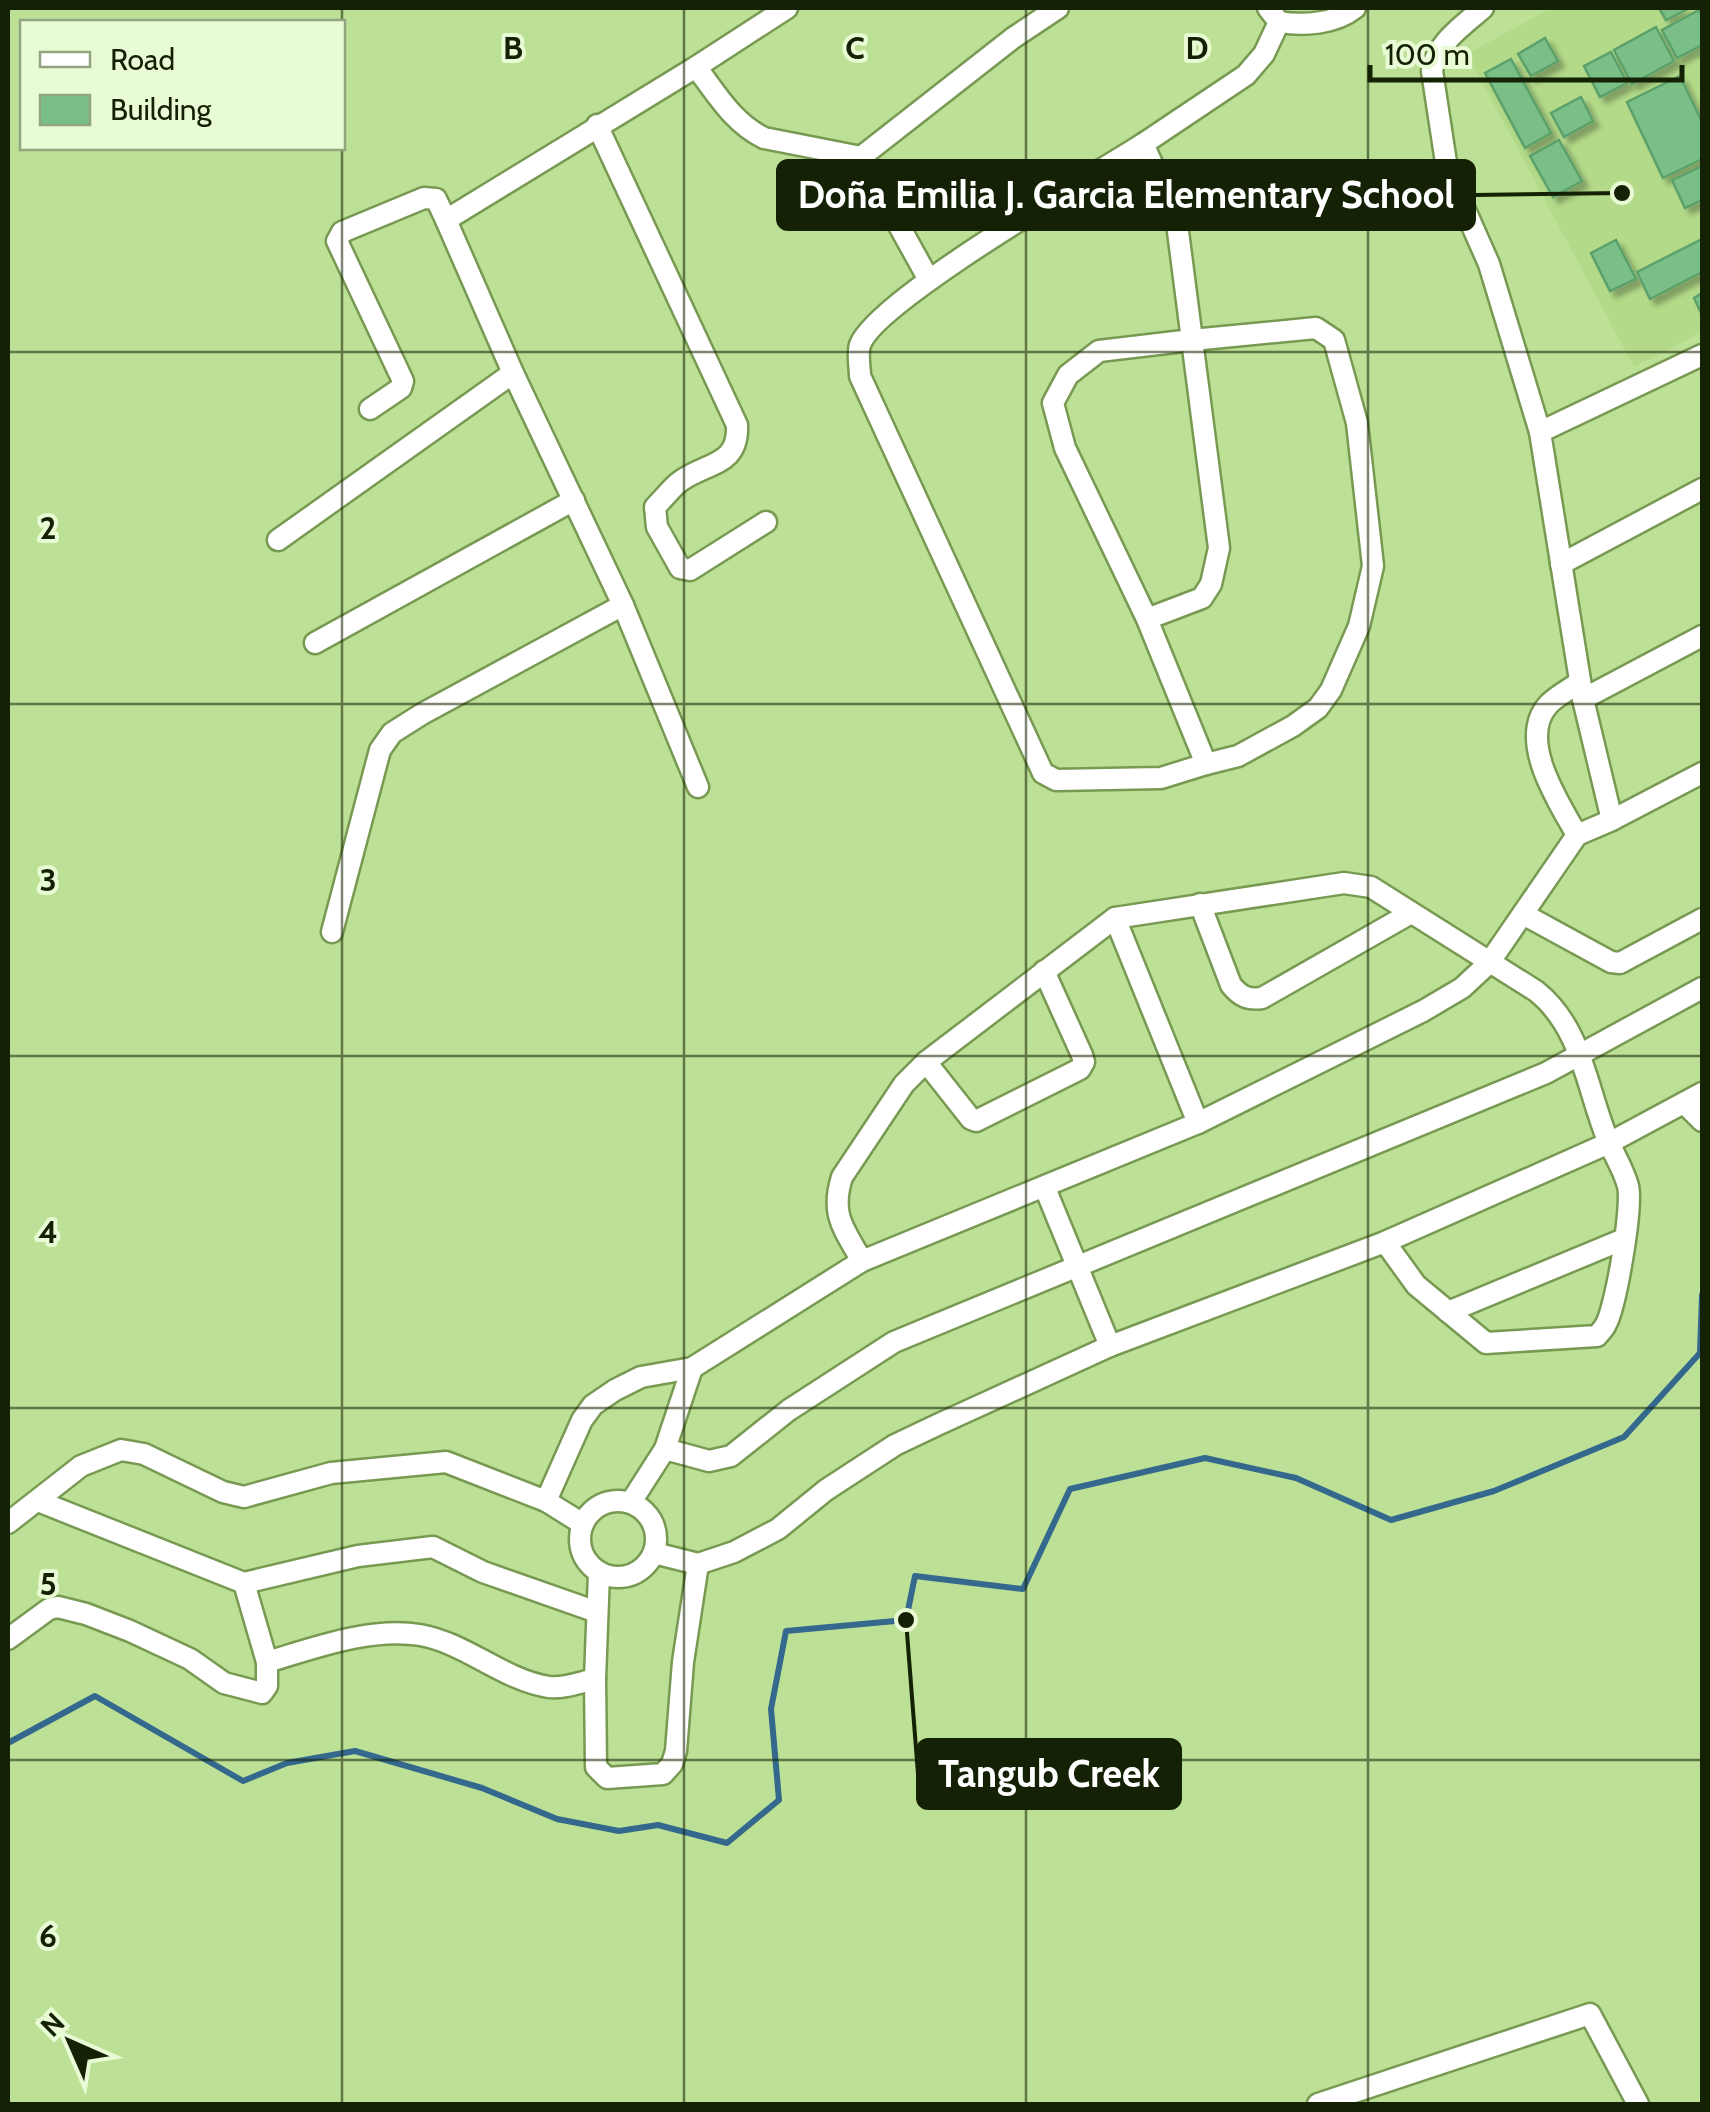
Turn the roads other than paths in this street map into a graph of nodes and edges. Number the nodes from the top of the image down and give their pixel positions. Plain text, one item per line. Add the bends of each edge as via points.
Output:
1 (788, 8) edge
2 (1058, 8) edge
3 (1355, 8) edge
4 (1483, 8) edge
5 (1274, 15) edge
6 (696, 67) junction
7 (598, 124) junction
8 (1143, 144) junction
9 (862, 157) junction
10 (446, 220) junction
11 (929, 280) junction
12 (1192, 340) junction
13 (1702, 355) edge
14 (514, 372) junction
15 (370, 410) dead end
16 (1540, 432) junction
17 (1702, 489) edge
18 (574, 500) junction
19 (766, 522) dead end
20 (278, 540) dead end
21 (1562, 564) junction
22 (623, 605) junction
23 (1147, 619) junction
24 (1702, 636) edge
25 (314, 643) dead end
26 (1581, 690) junction
27 (1206, 764) junction
28 (1702, 773) edge
29 (698, 787) dead end
30 (1612, 820) junction
31 (1576, 835) junction
32 (1200, 904) junction
33 (1411, 913) junction
34 (1522, 914) junction
35 (1115, 918) junction
36 (1702, 918) edge
37 (332, 932) dead end
38 (1489, 963) junction
39 (1044, 970) junction
40 (1702, 988) edge
41 (1580, 1054) junction
42 (926, 1062) junction
43 (1693, 1098) edge
44 (1702, 1122) edge
45 (1198, 1123) junction
46 (1609, 1143) junction
47 (1045, 1188) junction
48 (1624, 1240) junction
49 (1385, 1242) junction
50 (862, 1261) junction
51 (1077, 1265) junction
52 (1448, 1312) junction
53 (1110, 1346) junction
54 (692, 1368) junction
55 (664, 1449) junction
56 (38, 1501) junction
57 (546, 1501) junction
58 (631, 1502) junction
59 (8, 1523) edge
60 (583, 1524) junction
61 (654, 1553) junction
62 (698, 1564) junction
63 (599, 1572) junction
64 (244, 1583) junction
65 (596, 1612) junction
66 (8, 1639) edge
67 (268, 1662) junction
68 (595, 1679) junction
69 (1318, 2104) edge
70 (1638, 2104) edge

1 - 6 street
2 - 9 street
3 - 5 street via 1300,26
4 - 16 street via 1441,46 1432,71 1447,169 1489,264
5 - 8 street via 1264,54 1246,75
6 - 7 street
6 - 9 street via 750,131
7 - 10 street
7 - 19 street via 738,425 734,451 680,481 655,507 657,528 680,568 690,570
8 - 11 street
8 - 12 street via 1176,216
9 - 11 street
10 - 14 street
10 - 15 street via 436,199 424,198 339,236 404,382
11 - 27 street via 878,320 860,346 860,376 1043,772 1056,780 1161,778
12 - 23 street via 1219,548 1202,598
12 - 23 street via 1100,351 1068,375 1053,404 1065,448
12 - 27 street via 1316,328 1334,340 1357,422 1373,566 1359,626 1318,708 1238,756
13 - 16 street
14 - 18 street
14 - 20 street
16 - 21 street
17 - 21 street
18 - 22 street
18 - 25 street
21 - 26 street
22 - 29 street
22 - 37 street via 392,733 380,750
23 - 27 street
24 - 26 street
26 - 30 street
26 - 31 street via 1548,704 1537,747
28 - 30 street
30 - 31 street
31 - 34 street
32 - 33 street via 1357,884
32 - 33 street via 1231,985 1251,999
32 - 35 street
33 - 38 street
34 - 36 street via 1620,963
34 - 38 street
35 - 39 street
35 - 45 street
38 - 41 street via 1556,1009
38 - 45 street via 1423,1012
39 - 42 street
39 - 42 street via 1082,1055 1080,1069 976,1121
40 - 41 street
41 - 46 street
41 - 51 street
42 - 50 street via 904,1084 836,1195 836,1213
43 - 44 street
43 - 46 street
45 - 47 street
46 - 48 street via 1629,1189
46 - 49 street
47 - 50 street
47 - 51 street
48 - 52 street
48 - 52 street via 1607,1323 1597,1336 1486,1343
49 - 52 street via 1416,1285
49 - 53 street
50 - 54 street
51 - 53 street
51 - 55 street via 894,1342 731,1456 709,1461
53 - 62 street via 895,1445 778,1529
54 - 55 street
54 - 57 street via 641,1377 593,1406
55 - 58 street
56 - 57 street via 81,1466 121,1450 144,1454 233,1496 331,1473 446,1462
56 - 59 street
56 - 64 street
57 - 60 street
58 - 60 street via 608,1502
58 - 61 street via 653,1523
60 - 63 street via 582,1552
61 - 62 street
61 - 63 street via 637,1573
62 - 68 street via 676,1751 663,1774 600,1774
63 - 65 street
64 - 65 street via 358,1556 433,1547
64 - 67 street
65 - 68 street
66 - 67 street via 58,1607 130,1631 231,1686 262,1693
67 - 68 street via 352,1640 418,1635 549,1687
69 - 70 street via 1590,2014

